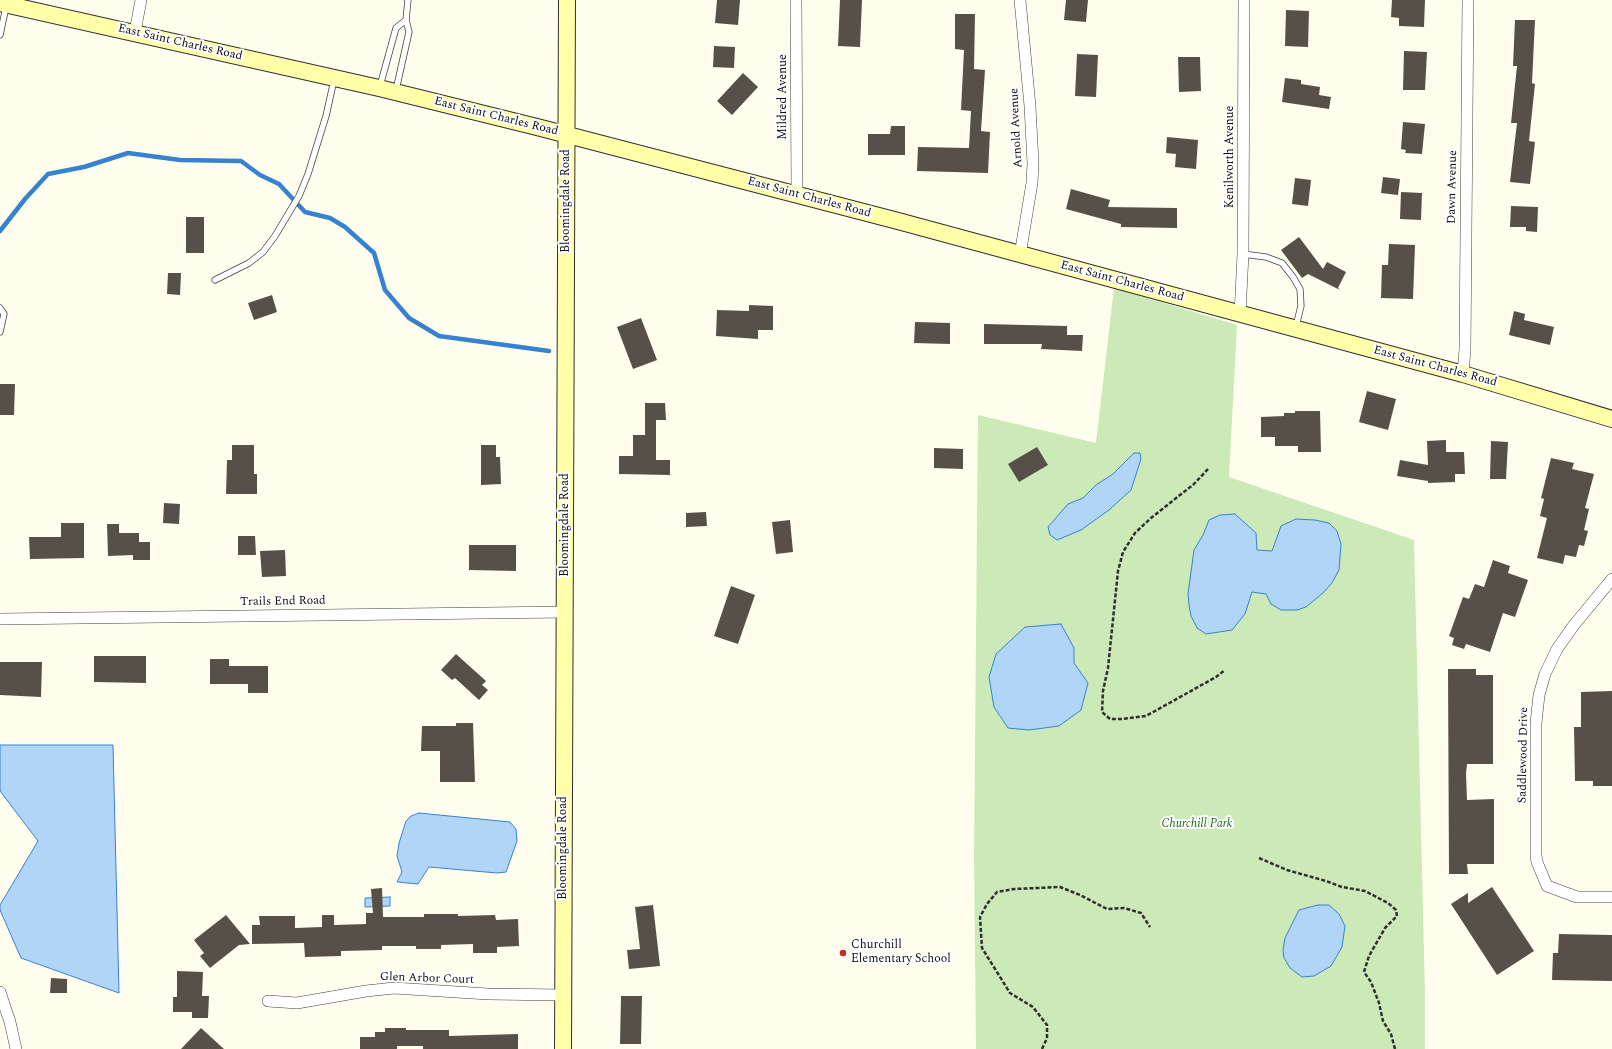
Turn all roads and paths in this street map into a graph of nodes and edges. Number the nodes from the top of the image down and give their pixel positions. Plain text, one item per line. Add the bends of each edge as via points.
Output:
1 (141, 0) edge
2 (408, 0) edge
3 (567, 0) edge
4 (796, 0) edge
5 (1020, 0) edge
6 (1244, 0) edge
7 (1468, 0) edge
8 (3, 4) edge
9 (406, 20) junction
10 (135, 32) junction
11 (0, 35) edge
12 (334, 78) junction
13 (379, 88) junction
14 (396, 92) junction
15 (567, 135) junction
16 (797, 194) junction
17 (1243, 254) junction
18 (1020, 255) junction
19 (216, 280) dead end
20 (0, 308) edge
21 (1240, 314) junction
22 (1295, 329) junction
23 (0, 332) edge
24 (1462, 374) junction
25 (1612, 419) edge
26 (1208, 469) dead end
27 (1612, 579) edge
28 (566, 612) junction
29 (0, 619) edge
30 (1225, 670) dead end
31 (1260, 858) dead end
32 (1612, 897) edge
33 (1150, 927) dead end
34 (0, 992) edge
35 (563, 995) junction
36 (268, 1001) dead end
37 (16, 1049) edge
38 (563, 1049) edge
39 (1042, 1049) edge
40 (1395, 1049) edge

1 - 10 street
2 - 9 lane
3 - 15 street, Bloomingdale Road
4 - 16 street, Mildred Avenue
5 - 18 street, Arnold Avenue via 1033,164
6 - 17 street, Kenilworth Avenue
7 - 24 street, Dawn Avenue via 1465,349
8 - 10 street, East Saint Charles Road
8 - 11 lane
9 - 13 lane via 396,28
9 - 14 lane via 409,32
10 - 12 street, East Saint Charles Road
12 - 13 street, East Saint Charles Road
12 - 19 lane via 318,142 299,196 263,252 249,263
13 - 14 street, East Saint Charles Road
14 - 15 street, East Saint Charles Road
15 - 16 street, East Saint Charles Road
15 - 28 street, Bloomingdale Road
16 - 18 street, East Saint Charles Road
17 - 21 street, Kenilworth Avenue
17 - 22 lane via 1266,257 1282,264 1293,277 1300,289 1301,306
18 - 21 street, East Saint Charles Road
20 - 23 lane via 4,314
21 - 22 street, East Saint Charles Road
22 - 24 street, East Saint Charles Road
24 - 25 street, East Saint Charles Road
26 - 30 path via 1194,484 1135,533 1123,552 1118,571 1102,712 1110,719 1146,716
27 - 32 street, Saddlewood Drive via 1557,649 1545,674 1536,711 1537,862 1547,886 1577,896
28 - 29 street, Trails End Road
28 - 35 street, Bloomingdale Road
31 - 40 path via 1342,888 1365,891 1396,910 1397,916 1385,928 1369,956 1364,972 1371,982
33 - 39 path via 1141,913 1124,908 1107,909 1060,887 997,892 980,918 982,948 1010,992 1034,1007 1047,1025 1047,1038
34 - 37 street
35 - 36 street, Glen Arbor Court via 394,988 298,1002
35 - 38 street, Bloomingdale Road

